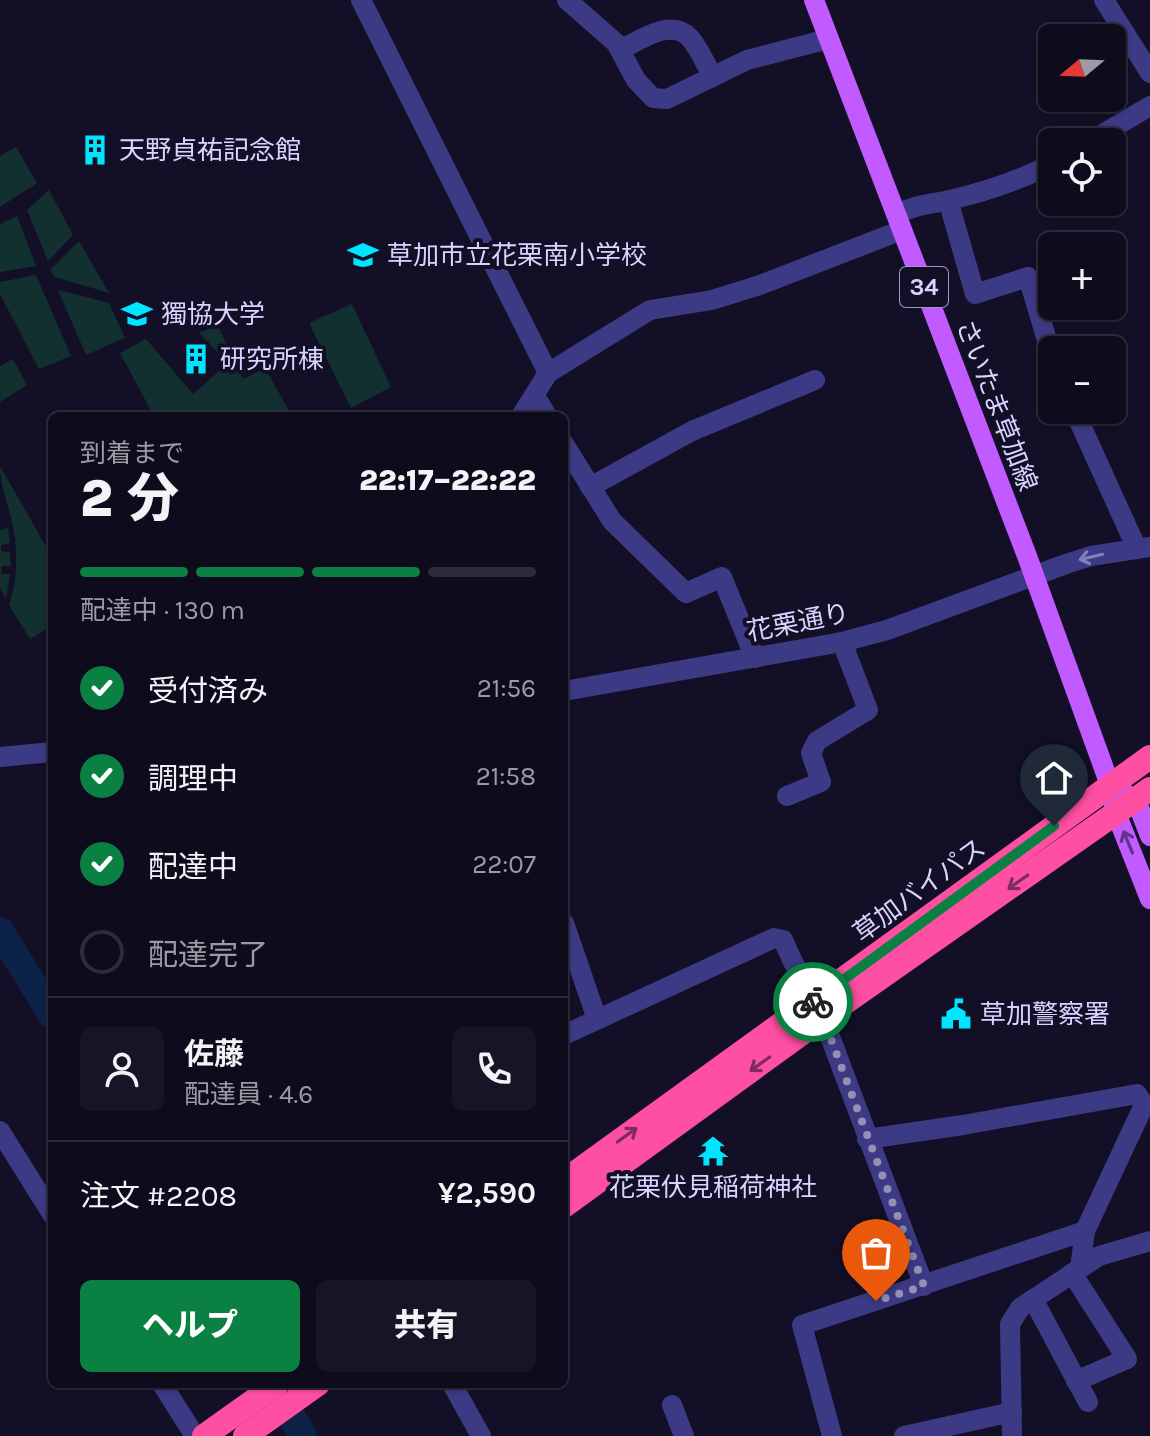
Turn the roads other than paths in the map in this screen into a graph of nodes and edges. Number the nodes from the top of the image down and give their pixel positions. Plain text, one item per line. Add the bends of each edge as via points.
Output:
1 (361, 0) edge
2 (567, 0) edge
3 (814, 0) edge
4 (1104, 0) edge
5 (828, 39) junction
6 (620, 50) junction
7 (1150, 73) edge
8 (713, 77) junction
9 (1150, 106) edge
10 (1113, 128) edge
11 (1038, 170) edge
12 (948, 200) junction
13 (899, 222) junction
14 (1046, 336) edge
15 (548, 373) junction
16 (815, 380) dead end
17 (535, 396) junction
18 (524, 412) edge
19 (545, 412) edge
20 (1081, 424) edge
21 (568, 451) edge
22 (590, 487) junction
23 (1144, 548) edge
24 (1034, 574) junction
25 (842, 642) junction
26 (755, 658) junction
27 (568, 690) edge
28 (48, 756) edge
29 (0, 757) edge
30 (1150, 757) edge
31 (1110, 785) junction
32 (787, 796) dead end
33 (1134, 800) edge
34 (1150, 836) edge
35 (1150, 899) edge
36 (568, 935) edge
37 (818, 1010) junction
38 (597, 1019) junction
39 (568, 1033) edge
40 (0, 1131) edge
41 (867, 1139) junction
42 (568, 1178) edge
43 (568, 1203) edge
44 (48, 1208) edge
45 (1085, 1231) junction
46 (1150, 1241) edge
47 (1076, 1271) junction
48 (924, 1286) junction
49 (1033, 1299) junction
50 (1076, 1381) junction
51 (165, 1388) edge
52 (274, 1388) edge
53 (312, 1388) edge
54 (454, 1388) edge
55 (1088, 1402) dead end
56 (672, 1405) dead end
57 (260, 1410) junction
58 (1012, 1412) junction
59 (195, 1436) edge
60 (204, 1436) edge
61 (245, 1436) edge
62 (481, 1436) edge
63 (684, 1436) edge
64 (832, 1436) edge
65 (904, 1436) edge
66 (1012, 1436) edge

1 - 15 street
2 - 6 street
3 - 5 main road, さいたま草加線 / 34
4 - 7 street
5 - 8 street via 747,60
5 - 13 main road, さいたま草加線 / 34
6 - 8 street via 667,29 679,31 689,37
6 - 8 street via 653,98 667,99
9 - 10 street
11 - 12 street
12 - 13 street via 923,203
12 - 14 street via 975,294 1028,277
13 - 15 street via 760,285 650,310
13 - 24 main road, さいたま草加線 / 34
15 - 17 street
16 - 22 street via 692,431
17 - 18 street
17 - 19 street
20 - 23 street
21 - 22 street
22 - 26 street via 612,521 686,593 722,577
23 -> 24 street, 花栗通り via 1091,556
24 - 25 street, 花栗通り
24 - 31 main road, さいたま草加線 / 34
25 - 26 street, 花栗通り
25 - 32 street via 868,710 817,741 811,753 821,782
26 - 27 street, 花栗通り
28 - 29 street
30 - 31 highway, 草加バイパス
31 - 33 main road, さいたま草加線 / 34
31 - 37 highway, 草加バイパス
33 - 34 main road, さいたま草加線 / 34
35 -> 33 main road, さいたま草加線 / 34
33 -> 37 highway, 草加バイパス
36 - 38 street
37 - 38 street via 783,940 774,938
37 - 41 street
42 -> 37 highway, 草加バイパス
37 -> 43 highway, 草加バイパス
38 - 39 street
40 - 44 street
41 - 45 street via 1137,1094 1144,1105
41 - 48 street
45 - 47 street
45 - 48 street
46 - 47 street via 1099,1256
47 - 49 street
47 - 50 street via 1127,1359
48 - 64 street via 802,1325
49 - 50 street
49 - 58 street via 1010,1324
50 - 55 street
51 - 59 street
52 - 57 highway
53 - 57 highway via 297,1399
54 - 62 street
56 - 63 street
57 - 60 highway
57 - 61 highway
58 - 65 street
58 - 66 street

